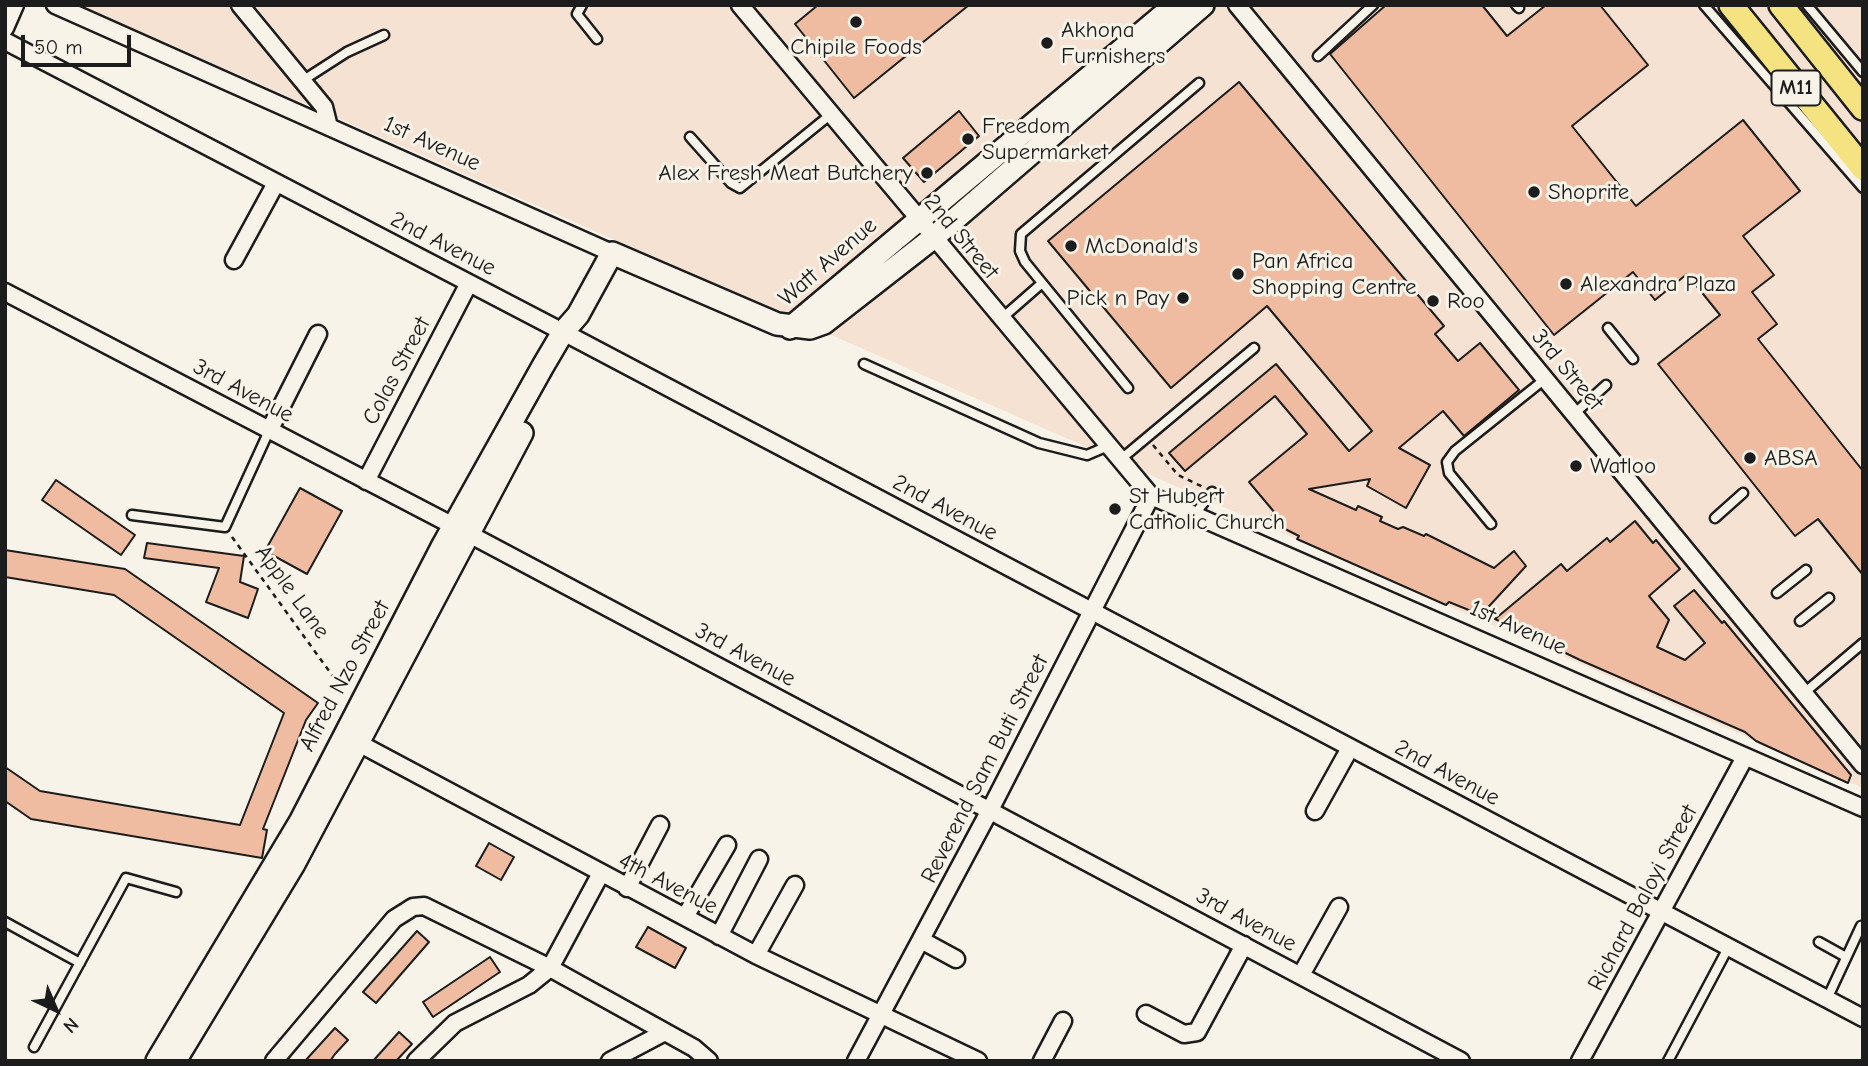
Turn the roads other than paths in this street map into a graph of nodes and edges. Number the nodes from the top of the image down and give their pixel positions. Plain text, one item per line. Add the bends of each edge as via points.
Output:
1 (15, 5) edge
2 (55, 5) edge
3 (240, 5) edge
4 (582, 5) edge
5 (740, 5) edge
6 (1175, 5) edge
7 (1203, 5) edge
8 (1237, 5) edge
9 (1373, 5) edge
10 (1704, 5) edge
11 (1731, 5) edge
12 (1781, 5) edge
13 (1807, 5) edge
14 (5, 27) edge
15 (384, 35) dead end
16 (597, 40) dead end
17 (5, 41) edge
18 (1318, 56) dead end
19 (1863, 72) edge
20 (302, 81) junction
21 (1199, 83) dead end
22 (1863, 108) edge
23 (830, 115) junction
24 (329, 127) junction
25 (690, 137) dead end
26 (1863, 168) edge
27 (276, 183) junction
28 (1863, 188) edge
29 (917, 220) junction
30 (933, 238) junction
31 (612, 253) junction
32 (234, 260) dead end
33 (469, 283) junction
34 (1041, 284) junction
35 (5, 292) edge
36 (1001, 319) junction
37 (790, 328) junction
38 (1608, 328) dead end
39 (318, 334) dead end
40 (568, 334) junction
41 (1254, 348) dead end
42 (1633, 359) dead end
43 (864, 364) dead end
44 (1545, 379) junction
45 (1606, 385) dead end
46 (1128, 388) dead end
47 (1574, 414) junction
48 (269, 431) junction
49 (1108, 446) junction
50 (1120, 460) junction
51 (366, 481) junction
52 (1212, 492) road end
53 (1744, 493) dead end
54 (1151, 496) junction
55 (1195, 514) junction
56 (132, 515) dead end
57 (1715, 518) dead end
58 (1490, 524) dead end
59 (461, 530) junction
60 (1806, 570) dead end
61 (1777, 593) dead end
62 (1829, 598) dead end
63 (1093, 611) junction
64 (1800, 621) dead end
65 (1863, 643) edge
66 (1804, 694) junction
67 (351, 740) junction
68 (1350, 748) junction
69 (1745, 757) junction
70 (1863, 765) edge
71 (1863, 808) edge
72 (990, 810) junction
73 (1315, 811) dead end
74 (660, 825) dead end
75 (727, 845) dead end
76 (759, 859) dead end
77 (600, 874) junction
78 (795, 886) dead end
79 (627, 888) junction
80 (176, 892) dead end
81 (1339, 907) dead end
82 (1662, 913) junction
83 (685, 917) junction
84 (5, 922) edge
85 (1861, 926) edge
86 (719, 936) junction
87 (922, 940) junction
88 (1819, 942) dead end
89 (1244, 945) junction
90 (1728, 948) junction
91 (755, 955) junction
92 (1846, 957) junction
93 (956, 959) dead end
94 (80, 962) junction
95 (550, 968) junction
96 (1301, 975) junction
97 (1827, 999) junction
98 (881, 1012) junction
99 (1146, 1014) dead end
100 (1863, 1018) edge
101 (1063, 1021) dead end
102 (666, 1032) junction
103 (34, 1047) dead end
104 (157, 1061) edge
105 (175, 1061) edge
106 (274, 1061) edge
107 (416, 1061) edge
108 (610, 1061) edge
109 (709, 1061) edge
110 (856, 1061) edge
111 (978, 1061) edge
112 (1042, 1061) edge
113 (1461, 1061) edge
114 (1580, 1061) edge
115 (1668, 1061) edge

1 - 14 street
2 - 24 street, 1st Avenue
3 - 20 street
4 - 16 lane via 577,14
5 - 23 street, 2nd Street
6 - 29 street, Watt Avenue
7 - 30 street, Watt Avenue
8 - 44 street, 3rd Street
9 - 18 lane
10 - 28 lane
11 - 26 main road, M11
12 - 22 main road, M11
13 - 19 lane
15 - 20 lane via 346,52
17 - 27 street, 2nd Avenue
20 - 24 street via 324,107
21 - 34 lane via 1021,234 1020,251
23 - 25 lane via 740,188
23 - 29 street, 2nd Street
24 - 31 street, 1st Avenue
27 - 32 street
27 - 33 street, 2nd Avenue
29 - 30 street, 2nd Street
29 - 37 street, Watt Avenue
30 - 36 street, 2nd Street
30 - 37 street, Watt Avenue via 831,319 810,328
31 - 37 street, 1st Avenue
31 - 40 street, Alfred Nzo Street
33 - 40 street, 2nd Avenue
33 - 51 street, Colas Street
34 - 36 lane
34 - 46 lane
35 - 48 street, 3rd Avenue
36 - 49 street, 2nd Street
38 - 42 lane
39 - 48 street
40 - 59 street, Alfred Nzo Street
40 - 63 street, 2nd Avenue
41 - 50 lane
43 - 49 lane via 1039,443 1087,455
44 - 47 street, 3rd Street
44 - 58 lane via 1447,462 1449,473
45 - 47 lane
47 - 66 street, 3rd Street
48 - 51 street, 3rd Avenue
48 - 56 lane via 225,527
49 - 50 street, 2nd Street
50 - 54 street, 2nd Street
51 - 59 street, 3rd Avenue
52 - 55 lane
53 - 57 lane
54 - 55 street, 1st Avenue
54 - 63 street, Reverend Sam Buti Street
55 - 69 street, 1st Avenue
59 - 67 street, Alfred Nzo Street
59 - 67 street, Alfred Nzo Street via 358,709
59 - 72 street, 3rd Avenue
60 - 61 lane
62 - 64 lane
63 - 68 street, 2nd Avenue
63 - 72 street, Reverend Sam Buti Street
65 - 66 lane
66 - 70 street, 3rd Street
67 - 77 street, 4th Avenue
67 - 104 street, Alfred Nzo Street
67 - 105 street, Alfred Nzo Street via 294,864
68 - 73 street
68 - 82 street, 2nd Avenue
69 - 71 street, 1st Avenue
69 - 82 street, Richard Baloyi Street
72 - 87 street, Reverend Sam Buti Street
72 - 89 street, 3rd Avenue
74 - 79 street
75 - 83 street
76 - 86 street
77 - 79 street, 4th Avenue
77 - 95 street
78 - 91 street
79 - 83 street, 4th Avenue
80 - 94 lane via 126,878
81 - 96 street
82 - 90 street, 2nd Avenue
82 - 114 street, Richard Baloyi Street
83 - 86 street, 4th Avenue
84 - 94 lane
85 - 92 lane
86 - 91 street, 4th Avenue
87 - 93 street
87 - 98 street, Reverend Sam Buti Street
88 - 92 lane
89 - 96 street, 3rd Avenue
89 - 99 street via 1197,1032 1184,1034
90 - 97 street, 2nd Avenue
90 - 115 lane
91 - 98 street, 4th Avenue
92 - 97 lane
94 - 103 lane
95 - 102 street
95 - 106 street via 435,908 413,907 394,919
95 - 107 street via 529,985 456,1023
96 - 113 street, 3rd Avenue
97 - 100 street, 2nd Avenue
98 - 110 street, Reverend Sam Buti Street
98 - 111 street, 4th Avenue
101 - 112 street
102 - 108 street
102 - 109 street

